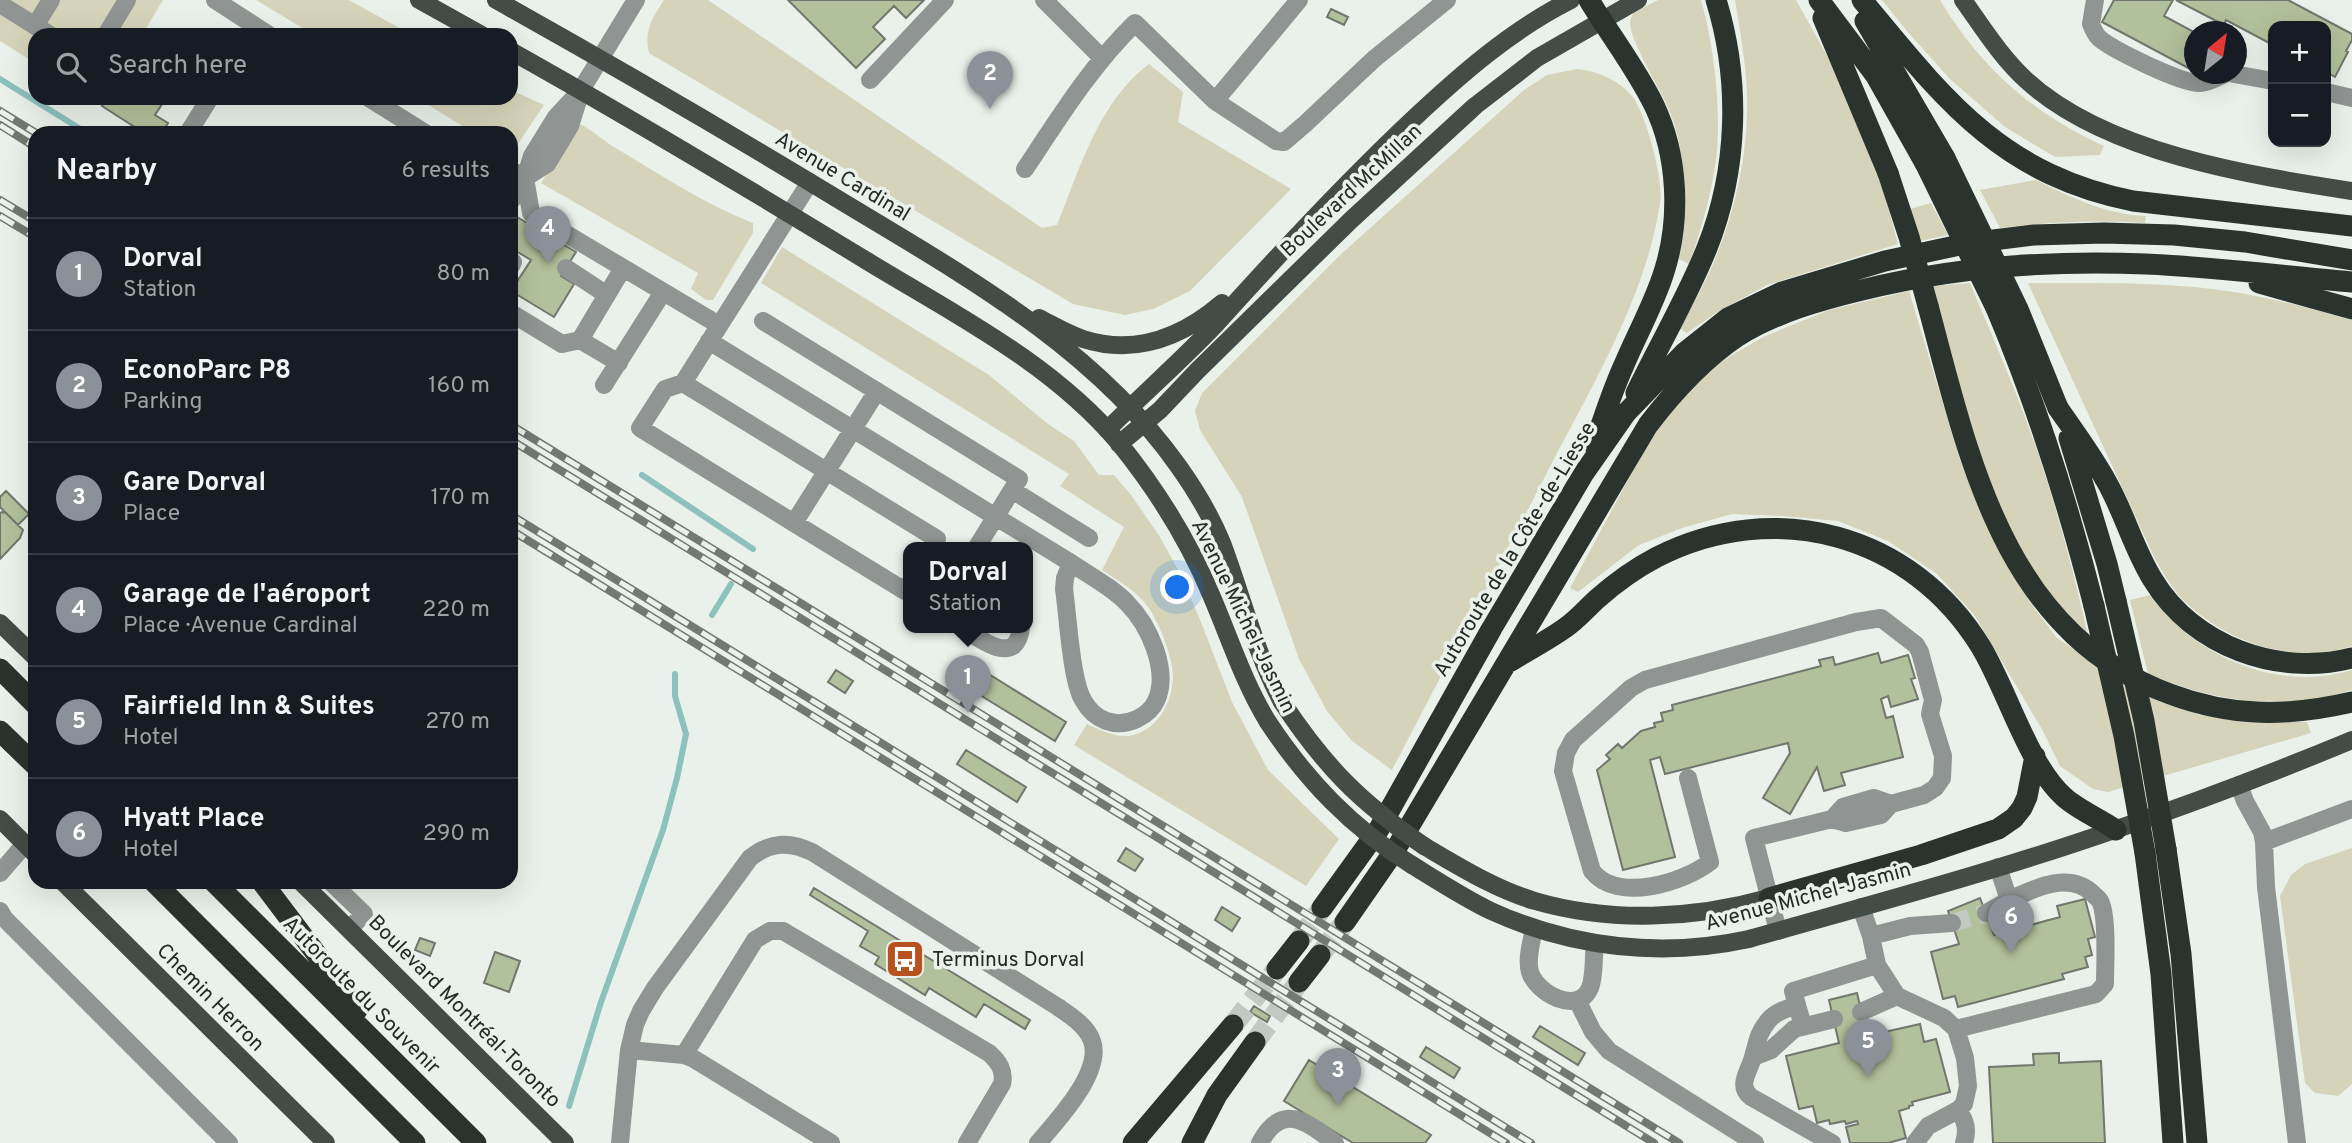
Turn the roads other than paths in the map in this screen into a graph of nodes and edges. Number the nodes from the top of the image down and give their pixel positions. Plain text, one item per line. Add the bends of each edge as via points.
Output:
1 (51, 0) edge
2 (127, 0) edge
3 (215, 0) edge
4 (419, 0) edge
5 (496, 0) edge
6 (636, 0) edge
7 (945, 0) edge
8 (1044, 0) edge
9 (1299, 0) edge
10 (1447, 0) edge
11 (1571, 0) edge
12 (1589, 0) edge
13 (1639, 0) edge
14 (1817, 0) edge
15 (1853, 0) edge
16 (1862, 0) edge
17 (1963, 0) edge
18 (2095, 0) edge
19 (1717, 1) edge
20 (0, 4) edge
21 (1973, 9) edge
22 (1601, 20) junction
23 (39, 28) edge
24 (43, 28) edge
25 (110, 28) edge
26 (258, 28) edge
27 (469, 28) edge
28 (518, 55) edge
29 (1102, 58) junction
30 (601, 59) junction
31 (2247, 76) edge
32 (870, 80) dead end
33 (2184, 80) edge
34 (2268, 80) edge
35 (581, 90) junction
36 (2331, 93) edge
37 (2352, 98) edge
38 (1214, 101) junction
39 (206, 105) edge
40 (380, 105) edge
41 (192, 126) edge
42 (414, 126) edge
43 (1935, 161) junction
44 (1025, 169) dead end
45 (518, 174) edge
46 (810, 182) junction
47 (2352, 191) edge
48 (789, 213) junction
49 (2352, 226) edge
50 (1272, 260) junction
51 (2352, 260) edge
52 (566, 268) dead end
53 (624, 268) junction
54 (2207, 269) junction
55 (2352, 282) edge
56 (663, 292) junction
57 (607, 295) junction
58 (1006, 302) junction
59 (2352, 309) edge
60 (518, 317) edge
61 (763, 321) dead end
62 (719, 325) junction
63 (580, 340) junction
64 (709, 341) junction
65 (619, 363) junction
66 (683, 383) junction
67 (604, 386) dead end
68 (877, 391) junction
69 (1129, 408) junction
70 (2058, 408) junction
71 (1626, 413) junction
72 (1144, 424) junction
73 (854, 430) junction
74 (1107, 430) junction
75 (1119, 444) junction
76 (828, 471) junction
77 (1584, 473) junction
78 (1012, 490) junction
79 (995, 517) junction
80 (794, 523) junction
81 (1089, 538) dead end
82 (935, 542) edge
83 (980, 542) edge
84 (1071, 563) junction
85 (903, 590) edge
86 (0, 623) edge
87 (970, 633) edge
88 (1019, 633) edge
89 (28, 650) edge
90 (2352, 658) edge
91 (1509, 662) junction
92 (0, 669) edge
93 (28, 697) edge
94 (2352, 702) edge
95 (0, 731) edge
96 (2352, 740) edge
97 (2035, 756) junction
98 (28, 758) edge
99 (1688, 778) dead end
100 (2239, 785) junction
101 (2352, 809) edge
102 (0, 819) edge
103 (2116, 830) junction
104 (2264, 842) junction
105 (28, 847) edge
106 (28, 851) edge
107 (1998, 867) junction
108 (0, 873) edge
109 (70, 889) edge
110 (160, 889) edge
111 (221, 889) edge
112 (267, 889) edge
113 (309, 889) edge
114 (338, 889) edge
115 (1769, 898) junction
116 (2009, 900) junction
117 (1861, 907) junction
118 (1322, 908) tunnel mouth
119 (0, 911) edge
120 (1986, 913) tunnel mouth
121 (1345, 922) tunnel mouth
122 (1952, 923) tunnel mouth
123 (1534, 928) junction
124 (349, 929) junction
125 (1778, 931) junction
126 (1871, 936) junction
127 (1299, 941) tunnel mouth
128 (1595, 944) junction
129 (1320, 955) tunnel mouth
130 (1877, 965) junction
131 (1277, 969) tunnel mouth
132 (1300, 982) tunnel mouth
133 (1897, 996) junction
134 (1577, 1000) junction
135 (1797, 1005) junction
136 (1861, 1012) dead end
137 (1833, 1019) dead end
138 (1233, 1025) tunnel mouth
139 (1803, 1026) junction
140 (1956, 1029) junction
141 (1255, 1042) tunnel mouth
142 (629, 1050) junction
143 (684, 1055) junction
144 (1753, 1058) junction
145 (407, 1075) junction
146 (1958, 1110) junction
147 (229, 1143) edge
148 (326, 1143) edge
149 (415, 1143) edge
150 (476, 1143) edge
151 (565, 1143) edge
152 (620, 1143) edge
153 (831, 1143) edge
154 (967, 1143) edge
155 (1038, 1143) edge
156 (1133, 1143) edge
157 (1192, 1143) edge
158 (1260, 1143) edge
159 (1313, 1143) edge
160 (1333, 1143) edge
161 (1755, 1143) edge
162 (1832, 1143) edge
163 (1915, 1143) edge
164 (1964, 1143) edge
165 (2174, 1143) edge
166 (2197, 1143) edge
167 (2297, 1143) edge

1 - 24 street
2 - 25 street
3 - 26 street
4 - 27 main road
5 - 30 main road, Avenue Cardinal
6 - 30 street
7 - 32 street
8 - 29 street
9 - 38 street
10 - 38 street via 1374,58 1284,142
11 - 50 main road, Boulevard McMillan via 1521,30 1446,88
12 - 22 highway
13 - 22 main road, Boulevard McMillan
14 - 43 highway
14 - 94 highway, bridge via 1888,173 1978,480 2013,558 2055,618 2089,649 2129,675 2207,705 2283,713
15 - 43 highway
16 - 49 highway via 1965,117 2021,159 2062,180 2133,201
17 - 21 main road
18 - 33 street via 2091,24 2101,40
19 - 71 highway via 1732,103 1732,148 1724,197 1699,267
20 - 23 street
21 - 47 main road via 1993,43 2026,80 2052,102 2100,129 2204,162
22 - 72 main road, Boulevard McMillan via 1537,58 1475,106 1351,220
22 - 77 highway via 1664,129 1674,199 1663,274
28 - 35 main road
29 - 38 street via 1135,23
29 - 44 street
30 - 35 street
30 - 46 main road, Avenue Cardinal
31 - 34 street
35 - 45 street via 570,126 547,164
35 - 48 main road
36 - 37 street
39 - 41 street
40 - 42 street
43 - 70 highway, bridge via 2018,309
43 - 165 highway, bridge via 2051,453 2094,606 2145,853 2161,974
45 - 53 street via 531,213
46 - 48 street
46 - 58 main road, Avenue Cardinal
48 - 62 street
48 - 74 main road via 1017,353
50 - 58 main road via 1193,326 1144,343 1083,339
50 - 69 main road, Boulevard McMillan via 1215,325
51 - 71 highway, Autoroute de la Côte-de-Liesse via 2245,242 2140,233 2034,235 1937,249 1822,279 1744,309 1684,353
52 - 57 street
53 - 56 street
53 - 57 street
54 - 55 highway
54 - 59 highway
54 - 91 highway via 2110,264 1956,272 1844,294 1748,331 1697,368 1648,425
56 - 62 street
56 - 65 street
57 - 63 street
58 - 69 main road, Avenue Cardinal via 1081,362
60 - 63 street via 562,344
61 - 68 street
62 - 64 street
63 - 65 street
64 - 66 street
64 - 73 street
65 - 67 street
66 - 76 street
66 - 80 street via 665,389 640,428
68 - 73 street
68 - 78 street via 1019,479
69 - 72 main road, Avenue Cardinal
69 - 74 main road, Boulevard McMillan
70 - 90 highway via 2106,480 2154,582 2187,620 2218,641 2269,660 2303,664
70 - 166 highway, bridge via 2116,601 2144,721 2181,954
71 - 77 highway, Autoroute de la Côte-de-Liesse
72 - 75 main road, Boulevard McMillan
72 - 115 main road, Avenue Michel-Jasmin, bridge via 1177,465 1213,524 1264,666 1282,702 1314,748 1378,813 1468,872 1534,900 1580,911 1665,915 1727,909
73 - 76 street
73 - 79 street
74 - 75 main road
75 - 123 main road, Avenue Michel-Jasmin, bridge via 1191,551 1268,722 1329,801 1412,865 1489,910
76 - 80 street
76 - 82 street via 937,539
77 - 118 highway, Autoroute de la Côte-de-Liesse via 1379,828
78 - 79 street
78 - 81 street
79 - 83 street
79 - 84 street
80 - 85 street
84 - 84 street via 1064,589 1081,697 1094,714 1109,722 1126,723 1150,711 1158,696 1160,675 1150,640 1127,603
86 - 89 main road
87 - 88 street via 1000,649 1013,645
91 - 97 highway via 1567,627 1633,571 1678,547 1752,529 1825,534 1889,557 1944,601 1982,648
91 - 121 highway via 1397,847
92 - 93 highway
95 - 98 highway
96 - 100 main road, Avenue Michel-Jasmin
97 - 103 highway via 2061,794
97 - 115 highway via 2022,808 1998,829
99 - 115 street via 1710,862 1657,886 1628,886 1597,877 1563,763 1569,745 1631,688 1645,680 1881,618 1916,645 1933,700 1930,714 1944,764 1942,778 1930,793 1891,804 1881,815 1846,823 1832,819 1754,838
100 - 103 main road, Avenue Michel-Jasmin
100 - 104 street
101 - 104 street
102 - 105 main road
103 - 107 main road, Avenue Michel-Jasmin
104 - 167 street
106 - 108 street
107 - 116 street
107 - 117 main road, Avenue Michel-Jasmin
109 - 148 main road, Chemin Herron
110 - 149 highway
111 - 145 highway, Autoroute du Souvenir
112 - 145 highway
113 - 124 main road, Boulevard Montréal-Toronto
114 - 124 street via 364,914
115 - 125 street
116 - 120 street
116 - 140 street via 2049,884 2066,882 2087,889 2100,901 2105,984 2096,995
117 - 125 main road, Avenue Michel-Jasmin
117 - 126 street
119 - 147 street
122 - 126 street via 1910,926
123 - 128 main road, Avenue Michel-Jasmin
123 - 134 street via 1529,967 1534,981 1556,997
124 - 151 main road, Boulevard Montréal-Toronto
125 - 128 main road, Avenue Michel-Jasmin via 1693,948
126 - 130 street
127 - 131 highway
128 - 134 street via 1590,988
129 - 132 highway
130 - 133 street
130 - 135 street via 1793,991
133 - 136 street
133 - 140 street via 1944,1018
134 - 161 street via 1608,1051
135 - 139 street
135 - 144 street via 1767,1023 1754,1045
137 - 139 street
138 - 156 highway
139 - 144 street
140 - 146 street via 1968,1086
141 - 157 highway via 1217,1096
142 - 143 street
142 - 152 street
142 - 155 street via 635,1025 655,988 750,858 772,845 799,845 1058,1007 1088,1033 1094,1056 1085,1080
143 - 153 street
143 - 154 street via 755,940 770,930 783,931 994,1058 1002,1069 1002,1084
144 - 162 street via 1745,1074 1746,1094
145 - 150 highway, Autoroute du Souvenir
146 - 163 street via 1928,1126
146 - 164 street via 1966,1122
158 - 160 street via 1273,1124 1295,1118
159 - 160 street

